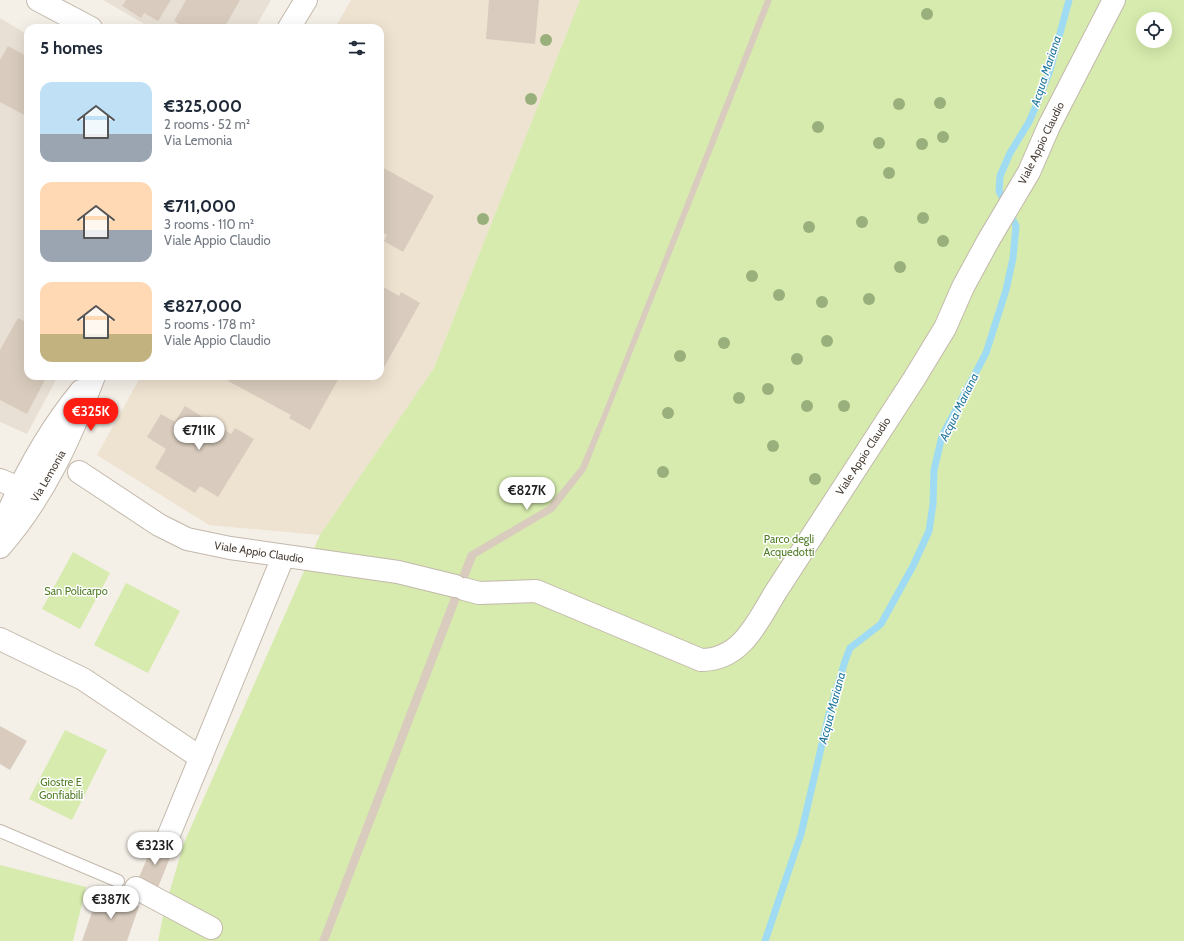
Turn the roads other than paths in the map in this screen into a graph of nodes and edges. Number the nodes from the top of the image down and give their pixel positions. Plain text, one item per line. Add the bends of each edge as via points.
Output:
1 (38, 0) edge
2 (306, 0) edge
3 (1114, 0) edge
4 (83, 24) edge
5 (291, 24) edge
6 (91, 380) edge
7 (43, 467) junction
8 (79, 472) dead end
9 (10, 484) edge
10 (0, 531) edge
11 (0, 547) edge
12 (283, 557) junction
13 (0, 639) edge
14 (201, 758) junction
15 (0, 831) edge
16 (168, 837) dead end
17 (127, 884) joint
18 (211, 928) dead end

1 - 4 street
2 - 5 street
3 - 12 street, Viale Appio Claudio via 1049,126 1029,172 995,228 923,365 774,593 754,628 734,650 720,658 701,660 536,591 479,593 398,572
6 - 7 street, Via Lemonia via 68,408
7 - 9 street, Via Lemonia
7 - 11 street, Via Lemonia via 24,517
8 - 12 street, Viale Appio Claudio via 180,536 221,547
9 - 10 street, Via Lemonia
12 - 14 street
13 - 14 street via 83,679
14 - 16 street
15 - 17 lane
17 - 18 street

